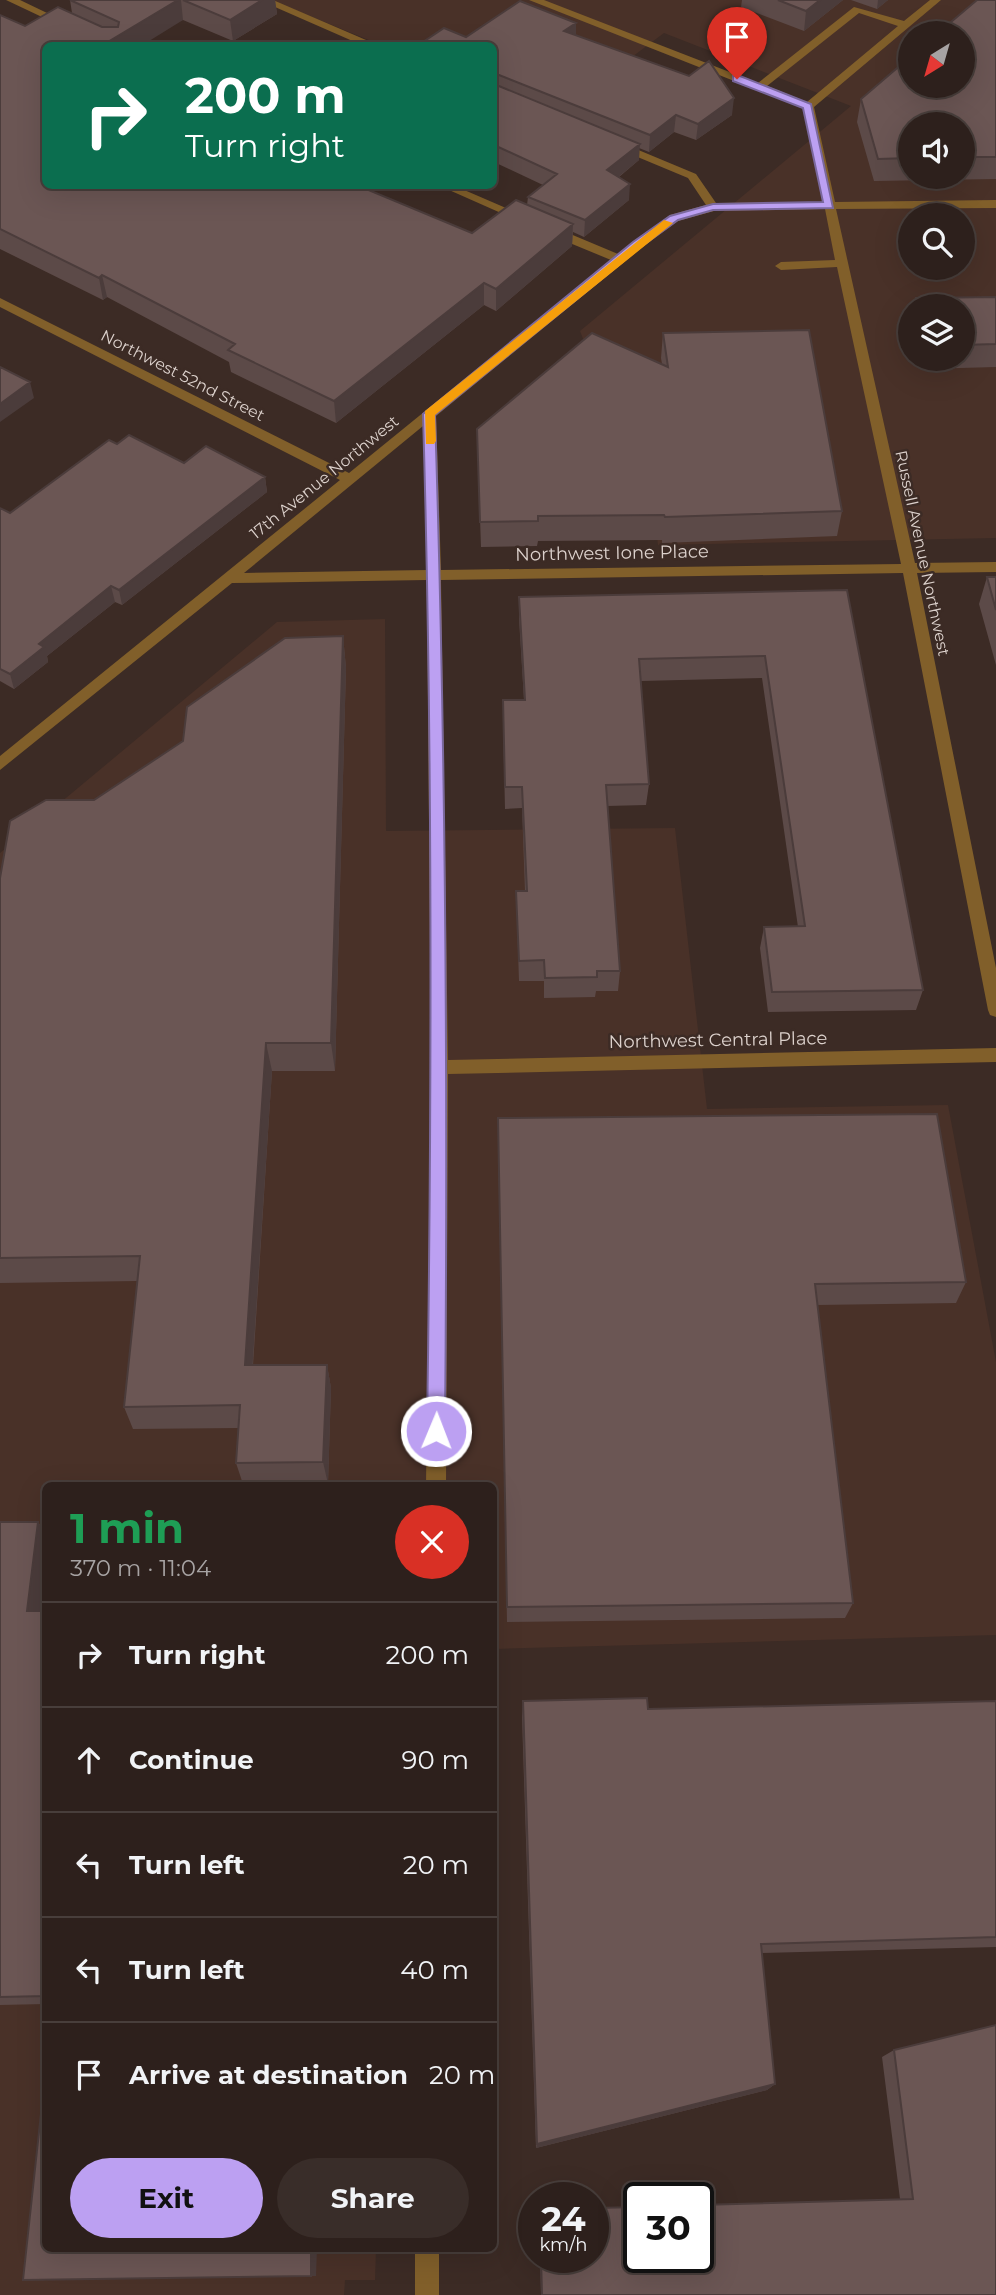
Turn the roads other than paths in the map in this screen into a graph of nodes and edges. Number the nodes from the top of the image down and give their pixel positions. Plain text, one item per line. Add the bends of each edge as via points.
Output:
1 (11, 0) edge
2 (264, 0) edge
3 (534, 0) edge
4 (936, 0) edge
5 (911, 21) edge
6 (898, 23) edge
7 (79, 30) edge
8 (898, 32) edge
9 (365, 42) edge
10 (758, 87) junction
11 (808, 106) junction
12 (607, 141) edge
13 (453, 189) edge
14 (996, 204) edge
15 (829, 205) junction
16 (713, 207) junction
17 (532, 222) edge
18 (544, 227) edge
19 (619, 259) junction
20 (842, 263) junction
21 (781, 266) dead end
22 (0, 302) edge
23 (429, 414) junction
24 (350, 478) junction
25 (996, 568) edge
26 (909, 569) junction
27 (434, 575) junction
28 (229, 578) junction
29 (3, 757) edge
30 (996, 1010) edge
31 (996, 1055) edge
32 (440, 1067) junction
33 (436, 1482) edge
34 (427, 2252) edge
35 (427, 2295) edge

1 - 7 street
2 - 9 street
3 - 10 street
4 - 5 street
6 - 10 street via 858,9
8 - 11 street
10 - 11 street
11 - 15 street, Russell Avenue Northwest
12 - 16 street via 692,176
13 - 17 street
14 - 15 street, 17th Avenue Northwest
15 - 16 street, 17th Avenue Northwest
15 - 20 street, Russell Avenue Northwest
16 - 19 street, 17th Avenue Northwest via 674,218
18 - 19 street
19 - 23 street, 17th Avenue Northwest
20 - 21 street
20 - 26 street, Russell Avenue Northwest
22 - 24 street, Northwest 52nd Street
23 - 24 street, 17th Avenue Northwest
23 - 27 street
24 - 28 street, 17th Avenue Northwest
25 - 26 street, Northwest Ione Place
26 - 27 street, Northwest Ione Place
26 - 30 street, Russell Avenue Northwest
27 - 28 street, Northwest Ione Place
27 - 32 street
28 - 29 street, 17th Avenue Northwest
31 - 32 street, Northwest Central Place
32 - 33 street
34 - 35 street

